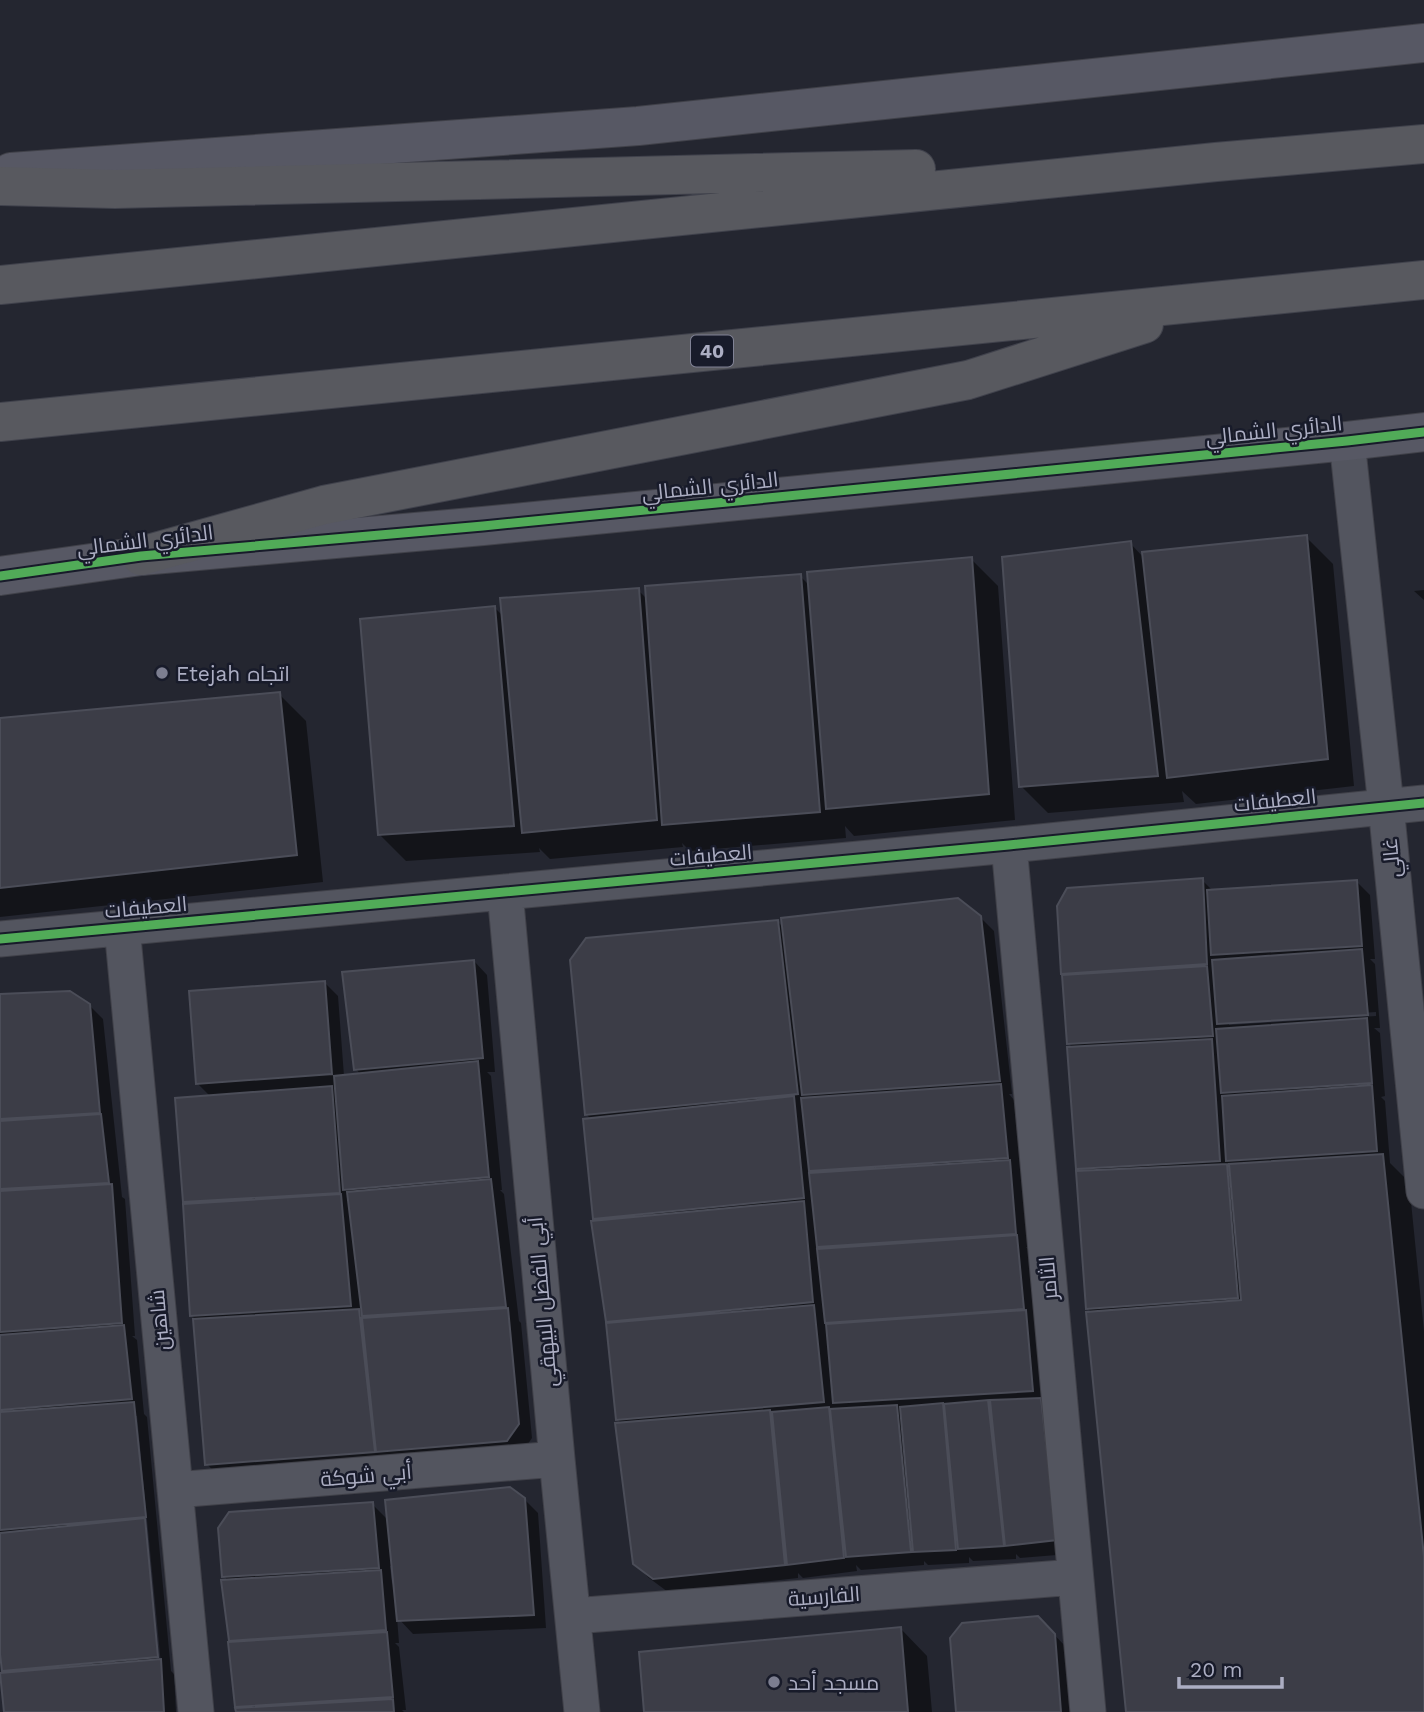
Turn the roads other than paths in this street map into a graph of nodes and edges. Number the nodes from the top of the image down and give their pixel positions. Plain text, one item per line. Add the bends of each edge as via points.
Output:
1 (1424, 43) edge
2 (1424, 144) edge
3 (1216, 162) junction
4 (0, 173) edge
5 (0, 186) edge
6 (1424, 280) edge
7 (0, 285) edge
8 (1218, 300) junction
9 (0, 422) edge
10 (1424, 432) edge
11 (1347, 441) junction
12 (141, 556) junction
13 (0, 576) edge
14 (1424, 803) edge
15 (1386, 806) junction
16 (1009, 845) junction
17 (505, 892) junction
18 (122, 927) junction
19 (0, 939) edge
20 (1424, 1191) edge
21 (556, 1460) junction
22 (175, 1490) junction
23 (1075, 1577) junction
24 (573, 1616) junction
25 (196, 1712) edge
26 (582, 1712) edge
27 (1088, 1712) edge

1 - 4 street via 638,126
2 - 3 highway
3 - 5 highway via 115,189
3 - 7 highway
6 - 8 highway, 40
8 - 9 highway, 40
8 - 12 highway via 968,380 324,505
10 - 11 street, الدائري الشمالي
11 - 12 street, الدائري الشمالي
11 - 15 street, غالي
12 - 13 street, الدائري الشمالي
14 - 15 street, العطيفات
15 - 16 street, العطيفات
15 - 20 street, غالي
16 - 17 street, العطيفات
16 - 23 street, الثامر
17 - 18 street, العطيفات
17 - 21 street, أبي الفضل البيهقي
18 - 19 street, العطيفات
18 - 22 street, شاهين
21 - 22 street, أبي شوكة
21 - 24 street, أبي الفضل البيهقي
22 - 25 street, شاهين
23 - 24 street, الفارسية
23 - 27 street, الثامر
24 - 26 street, أبي الفضل البيهقي

